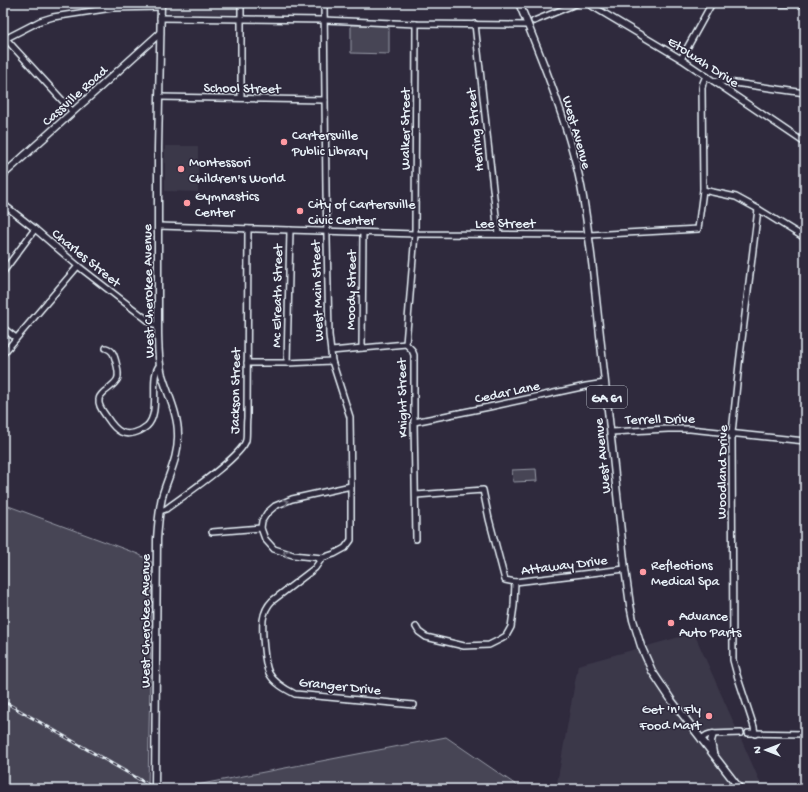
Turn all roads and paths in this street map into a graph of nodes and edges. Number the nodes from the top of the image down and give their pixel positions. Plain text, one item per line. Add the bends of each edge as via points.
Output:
1 (241, 3) edge
2 (324, 3) edge
3 (519, 3) edge
4 (578, 3) edge
5 (587, 3) edge
6 (712, 3) edge
7 (750, 3) edge
8 (805, 4) edge
9 (112, 5) edge
10 (161, 5) edge
11 (160, 18) junction
12 (241, 20) junction
13 (324, 20) junction
14 (534, 21) dead end
15 (416, 24) junction
16 (475, 24) junction
17 (528, 25) junction
18 (160, 33) junction
19 (5, 40) edge
20 (145, 47) junction
21 (160, 50) junction
22 (681, 59) junction
23 (706, 76) junction
24 (714, 81) junction
25 (805, 93) edge
26 (159, 97) junction
27 (241, 98) junction
28 (325, 100) junction
29 (73, 112) junction
30 (805, 143) edge
31 (3, 174) edge
32 (703, 190) junction
33 (3, 204) edge
34 (758, 209) junction
35 (158, 226) junction
36 (35, 229) junction
37 (248, 229) junction
38 (290, 230) junction
39 (326, 232) junction
40 (363, 233) junction
41 (415, 234) junction
42 (498, 234) junction
43 (589, 235) junction
44 (805, 238) edge
45 (78, 266) junction
46 (3, 272) edge
47 (158, 326) junction
48 (3, 328) edge
49 (16, 338) junction
50 (406, 344) junction
51 (106, 348) dead end
52 (362, 348) junction
53 (331, 351) junction
54 (3, 354) edge
55 (332, 361) junction
56 (247, 363) junction
57 (287, 363) junction
58 (160, 365) junction
59 (605, 383) junction
60 (414, 422) junction
61 (611, 432) junction
62 (732, 433) junction
63 (805, 441) edge
64 (351, 486) junction
65 (416, 495) junction
66 (160, 511) junction
67 (261, 528) junction
68 (212, 532) dead end
69 (416, 539) dead end
70 (322, 558) junction
71 (626, 569) junction
72 (515, 582) junction
73 (416, 627) dead end
74 (414, 705) dead end
75 (741, 733) dead end
76 (748, 733) dead end
77 (713, 734) junction
78 (755, 734) junction
79 (805, 734) edge
80 (701, 739) junction
81 (713, 754) junction
82 (155, 789) edge
83 (740, 789) edge

1 - 12 street
2 - 13 street, West Main Street
3 - 17 main road, West Avenue / GA 61
4 - 14 street
5 - 22 street, Etowah Drive
6 - 22 street
7 - 8 street
9 - 10 street
9 - 19 street via 52,17
10 - 11 main road, West Cherokee Avenue
11 - 12 street
11 - 18 main road, West Cherokee Avenue
12 - 13 street
12 - 27 street
13 - 15 street
13 - 28 street, West Main Street
15 - 16 street
15 - 41 street, Walker Street
16 - 17 street
16 - 42 street, Herring Street
17 - 43 main road, West Avenue / GA 61 via 553,89 574,154
18 - 20 main road, Cassville Road
18 - 21 main road, West Cherokee Avenue
19 - 29 street
20 - 21 main road
20 - 29 main road, Cassville Road
21 - 26 main road, West Cherokee Avenue
22 - 23 street, Etowah Drive
23 - 24 street, Etowah Drive
23 - 32 street, Lee Street via 702,88
24 - 25 street
24 - 30 street, Etowah Drive
26 - 27 street, School Street
26 - 35 main road, West Cherokee Avenue
27 - 28 street, School Street
28 - 39 street, West Main Street
29 - 31 main road, Cassville Road
32 - 34 street via 736,197
32 - 43 street, Lee Street via 698,229
33 - 36 street, Charles Street
34 - 44 street
34 - 62 street, Woodland Drive
35 - 37 street, Lee Street
35 - 47 main road, West Cherokee Avenue
36 - 45 street, Charles Street
36 - 46 street
37 - 38 street, Lee Street
37 - 56 street, Jackson Street
38 - 39 street, Lee Street
38 - 57 street, Mc Elreath Street
39 - 40 street, Lee Street
39 - 53 street, West Main Street
40 - 41 street, Lee Street
40 - 52 street, Moody Street
41 - 42 street, Lee Street
41 - 50 street, Knight Street
42 - 43 street, Lee Street
43 - 59 main road, West Avenue / GA 61
45 - 47 street, Charles Street
45 - 49 street
47 - 58 main road, West Cherokee Avenue
48 - 49 street
49 - 54 street
50 - 52 street
50 - 60 street, Knight Street via 414,355
51 - 58 street via 114,354 118,380 100,396 99,404 121,432 138,432 151,421 154,411 155,376
52 - 53 street
53 - 55 street, West Main Street
55 - 57 street
55 - 64 street, West Main Street via 350,417
56 - 57 street
56 - 66 street, Jackson Street via 246,441 233,457 202,483
58 - 66 main road, West Cherokee Avenue via 178,424 178,445
59 - 60 street, Cedar Lane
59 - 61 main road, West Avenue / GA 61
60 - 65 street, Knight Street
61 - 62 street, Terrell Drive via 690,429
61 - 71 main road, West Avenue / GA 61
62 - 63 street, Terrell Drive
62 - 78 street, Woodland Drive via 733,660
67 -> 64 street via 262,520 275,506 292,499
64 - 70 street, West Main Street via 351,540 345,548
65 - 69 street, Knight Street
65 - 72 street, Attaway Drive via 482,490 505,580
66 - 82 main road, West Cherokee Avenue via 156,549
67 - 68 street
70 -> 67 street via 294,555 274,549 265,539
70 - 74 street, Granger Drive via 315,568 267,607 263,620 264,652 269,672 276,682 295,694
71 - 72 street, Attaway Drive
71 - 80 main road, West Avenue / GA 61 via 633,620 647,661 665,691
72 - 73 street via 511,627 506,636 489,645 464,646 426,637
75 - 77 street
76 - 78 street
77 - 80 street
77 - 81 main road
78 - 79 street
80 - 81 main road, West Avenue / GA 61
81 - 83 main road, West Avenue / GA 61

